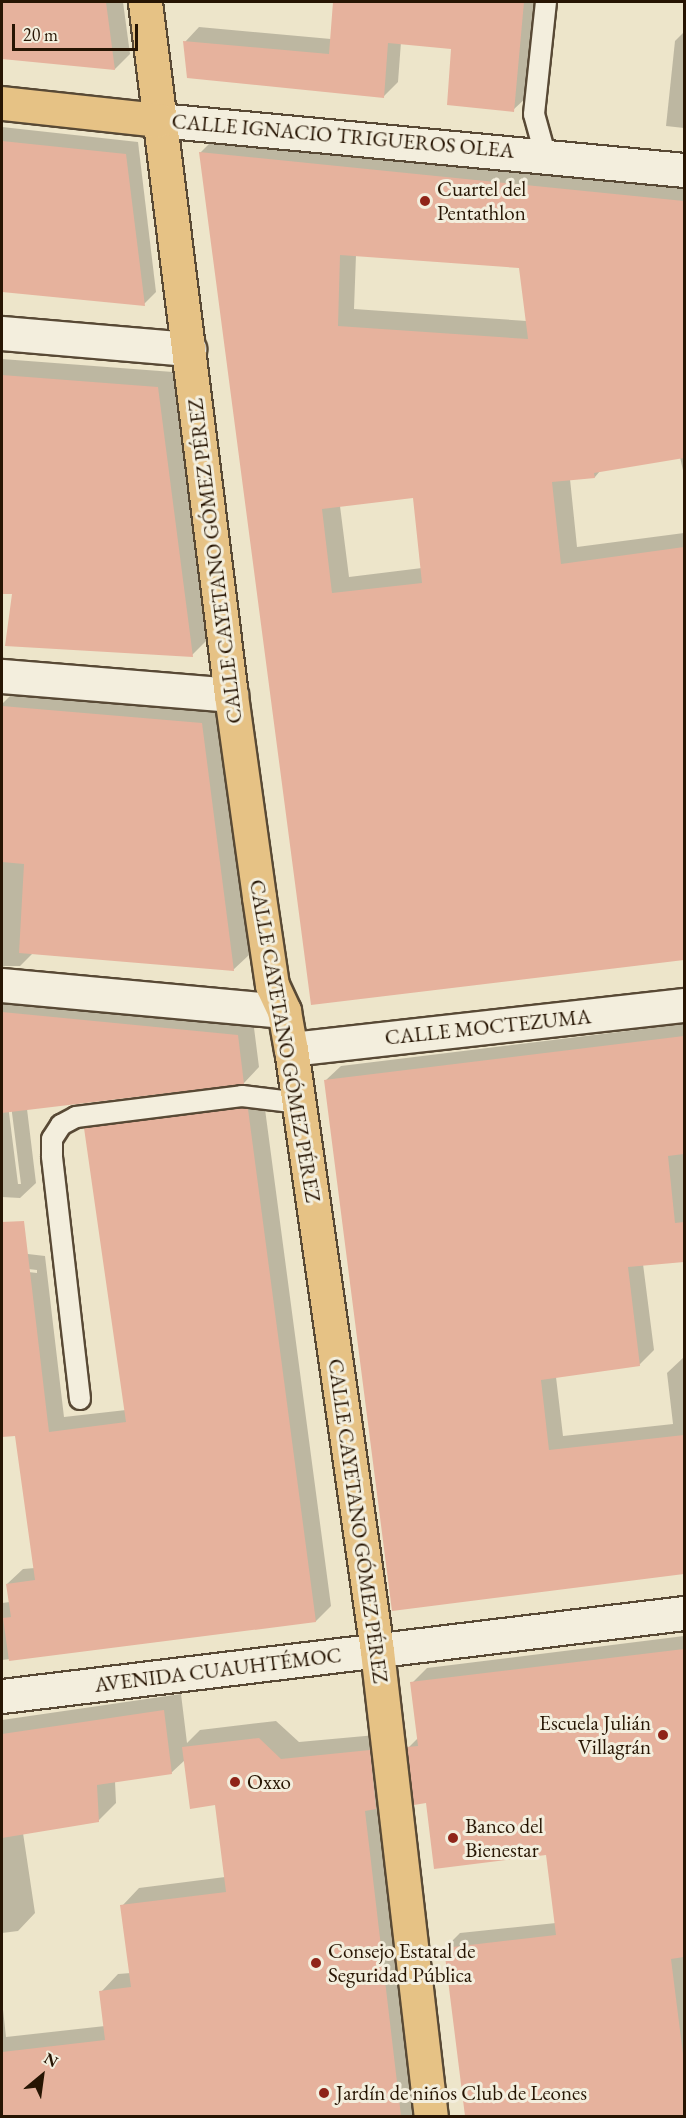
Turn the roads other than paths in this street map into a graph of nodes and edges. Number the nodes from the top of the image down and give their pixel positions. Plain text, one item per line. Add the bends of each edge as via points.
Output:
1 (145, 2) edge
2 (546, 2) edge
3 (2, 103) edge
4 (159, 120) junction
5 (545, 154) junction
6 (684, 170) edge
7 (2, 333) edge
8 (189, 349) junction
9 (2, 676) edge
10 (231, 695) junction
11 (2, 985) edge
12 (684, 1005) edge
13 (284, 1011) junction
14 (291, 1049) junction
15 (300, 1103) junction
16 (80, 1399) dead end
17 (684, 1613) edge
18 (377, 1652) junction
19 (2, 1695) edge
20 (431, 2116) edge

1 - 4 main road, CALLE CAYETANO GÓMEZ PÉREZ
2 - 5 lane via 534,114
3 - 4 main road, CALLE IGNACIO TRIGUEROS OLEA
4 - 5 street, CALLE IGNACIO TRIGUEROS OLEA
4 - 8 main road, CALLE CAYETANO GÓMEZ PÉREZ
5 - 6 street, CALLE IGNACIO TRIGUEROS OLEA
7 - 8 street
8 - 10 main road, CALLE CAYETANO GÓMEZ PÉREZ
9 - 10 street
10 - 13 main road, CALLE CAYETANO GÓMEZ PÉREZ via 272,985
11 - 13 street
12 - 14 street, CALLE MOCTEZUMA
13 - 14 main road, CALLE CAYETANO GÓMEZ PÉREZ
14 - 15 main road, CALLE CAYETANO GÓMEZ PÉREZ
15 - 16 lane via 242,1096 76,1117 61,1125 52,1139 52,1156
15 - 18 main road, CALLE CAYETANO GÓMEZ PÉREZ
17 - 18 street, AVENIDA CUAUHTÉMOC
18 - 19 street, AVENIDA CUAUHTÉMOC
18 - 20 main road, CALLE CAYETANO GÓMEZ PÉREZ

